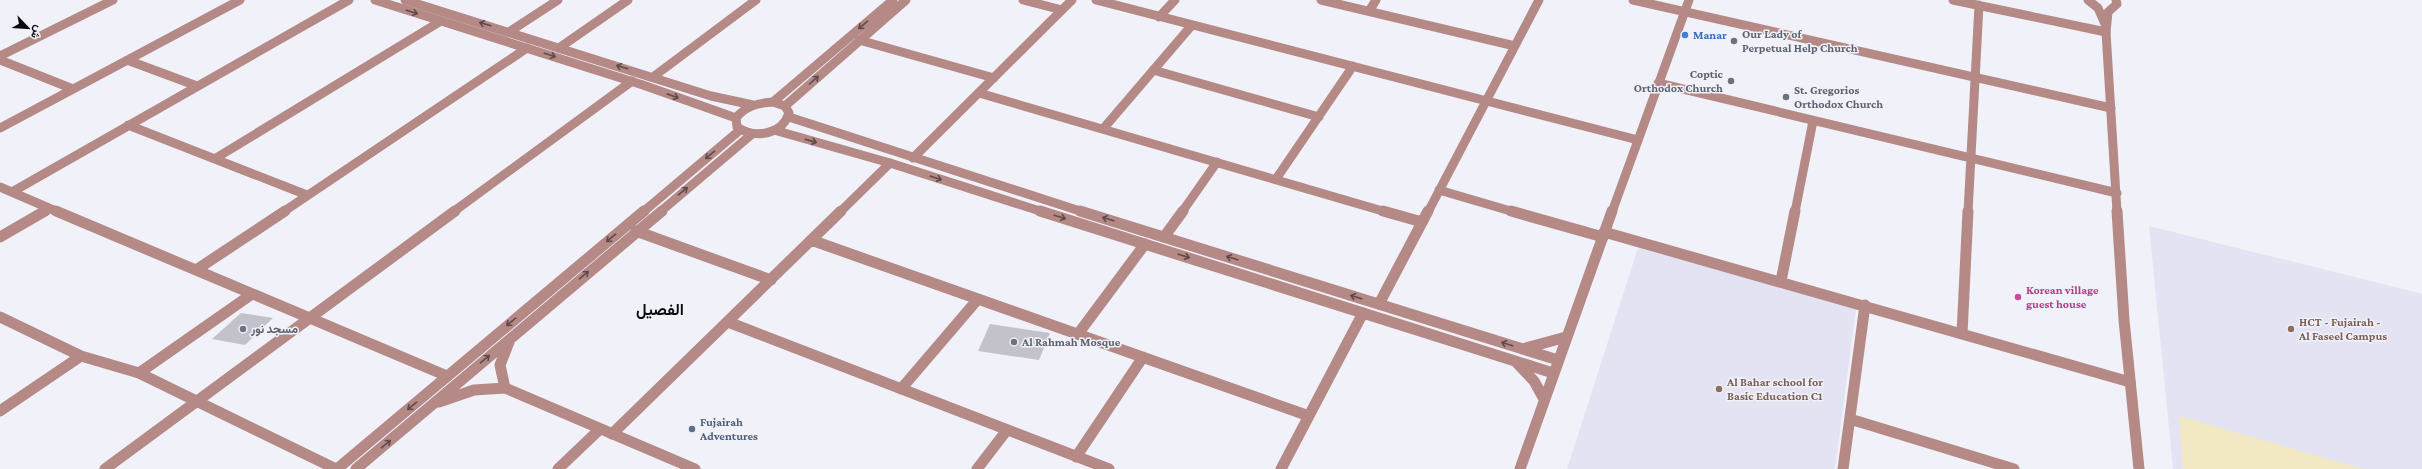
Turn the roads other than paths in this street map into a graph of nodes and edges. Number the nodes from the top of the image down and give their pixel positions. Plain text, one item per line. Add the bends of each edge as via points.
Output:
1 (113, 0) edge
2 (240, 0) edge
3 (349, 0) edge
4 (375, 0) edge
5 (405, 0) edge
6 (548, 0) edge
7 (557, 0) edge
8 (628, 0) edge
9 (756, 0) edge
10 (893, 0) edge
11 (906, 0) edge
12 (1023, 0) edge
13 (1072, 0) edge
14 (1096, 0) edge
15 (1175, 0) edge
16 (1321, 0) edge
17 (1376, 0) edge
18 (1539, 0) edge
19 (1633, 0) edge
20 (1689, 0) edge
21 (1952, 0) edge
22 (2088, 0) edge
23 (2116, 0) edge
24 (1979, 5) junction
25 (1062, 10) junction
26 (1369, 11) junction
27 (1684, 11) junction
28 (1159, 17) junction
29 (442, 21) junction
30 (1192, 25) junction
31 (2106, 28) junction
32 (506, 31) junction
33 (859, 40) junction
34 (1515, 46) junction
35 (527, 48) junction
36 (559, 48) junction
37 (0, 56) edge
38 (0, 60) edge
39 (127, 60) junction
40 (1353, 66) junction
41 (1153, 70) junction
42 (653, 77) junction
43 (1974, 77) junction
44 (994, 78) junction
45 (632, 82) junction
46 (1658, 83) junction
47 (197, 86) junction
48 (74, 89) junction
49 (979, 93) junction
50 (1486, 100) junction
51 (773, 102) junction
52 (753, 105) junction
53 (785, 106) junction
54 (2111, 108) junction
55 (789, 117) junction
56 (1319, 117) junction
57 (736, 118) junction
58 (1813, 120) junction
59 (128, 125) junction
60 (0, 128) edge
61 (1103, 129) junction
62 (740, 130) junction
63 (774, 130) junction
64 (752, 134) junction
65 (1638, 140) junction
66 (216, 158) junction
67 (913, 158) junction
68 (1970, 158) junction
69 (1217, 162) junction
70 (890, 163) junction
71 (1276, 179) junction
72 (0, 187) edge
73 (1439, 190) junction
74 (12, 192) junction
75 (2117, 193) junction
76 (307, 196) junction
77 (49, 208) junction
78 (1422, 222) junction
79 (636, 231) junction
80 (1604, 235) junction
81 (1164, 236) junction
82 (0, 237) edge
83 (812, 240) junction
84 (1145, 244) junction
85 (196, 270) junction
86 (771, 280) junction
87 (1781, 281) junction
88 (252, 294) junction
89 (978, 299) junction
90 (1380, 304) junction
91 (1865, 305) junction
92 (1363, 313) junction
93 (0, 317) edge
94 (309, 317) junction
95 (728, 322) junction
96 (515, 334) junction
97 (1078, 334) junction
98 (1962, 334) junction
99 (1566, 337) junction
100 (1522, 348) junction
101 (81, 356) junction
102 (1143, 357) junction
103 (1558, 360) junction
104 (1516, 362) junction
105 (139, 373) junction
106 (1553, 373) junction
107 (447, 376) junction
108 (2130, 382) junction
109 (505, 388) junction
110 (901, 389) junction
111 (1544, 399) junction
112 (197, 401) junction
113 (427, 408) junction
114 (0, 411) edge
115 (1309, 416) junction
116 (1850, 419) junction
117 (600, 429) junction
118 (1007, 430) junction
119 (612, 434) junction
120 (1076, 456) junction
121 (1284, 468) edge
122 (105, 469) edge
123 (337, 469) edge
124 (356, 469) edge
125 (558, 469) edge
126 (695, 469) edge
127 (978, 469) edge
128 (1109, 469) edge
129 (1520, 469) edge
130 (1843, 469) edge
131 (2014, 469) edge
132 (2139, 469) edge

1 - 37 street
2 - 39 street
3 - 47 street
4 -> 29 street
32 -> 5 street
6 - 32 street
7 - 32 street
8 - 36 street
9 - 42 street
10 -> 51 street
11 - 33 street
12 - 25 street
13 - 25 street
14 - 28 street
15 - 28 street
16 - 26 street
17 - 26 street
18 - 34 street
19 - 27 street
20 - 27 street
21 - 24 street
22 - 31 street via 2098,8
23 - 31 street via 2116,4 2108,12
24 - 31 street
24 - 43 street
25 - 44 street
26 - 34 street
27 - 43 street
27 - 46 street
28 - 30 street
29 - 35 street
29 - 66 street
30 - 40 street
30 - 41 street
31 - 54 street
32 - 36 street
33 - 44 street
53 -> 33 street
34 - 50 street
35 -> 45 street
35 - 76 street
42 -> 36 street
38 - 48 street
39 - 47 street
39 - 48 street
40 - 50 street
40 - 56 street
41 - 56 street
41 - 61 street
42 - 52 street via 732,102
43 - 54 street
43 - 68 street
44 - 49 street
45 -> 57 street
45 - 94 street
46 - 58 street
46 - 65 street
47 - 59 street
48 - 60 street
49 - 61 street
49 - 67 street
50 - 65 street
50 - 73 street
51 - 52 street
51 - 53 street
52 - 57 street
53 - 55 street
54 - 75 street
55 - 63 street via 784,124
55 - 67 street
56 - 71 street
57 - 62 street via 736,125
58 - 68 street
58 - 87 street
59 - 66 street
59 - 74 street
61 - 69 street
62 - 64 street
62 -> 107 street
63 - 64 street
63 -> 70 street
79 -> 64 street
65 - 80 street
66 - 76 street
81 -> 67 street
68 - 75 street
68 - 98 street
69 - 71 street
69 - 81 street
70 - 83 street
70 -> 84 street
71 - 78 street
72 - 74 street
73 - 78 street
73 - 80 street
74 - 77 street
75 - 108 street
76 - 85 street
77 - 82 street
77 - 85 street
78 - 90 street
79 - 86 street
96 -> 79 street
80 - 87 street
80 - 99 street
90 -> 81 street
83 - 86 street
83 - 89 street
84 -> 92 street
84 - 97 street
85 - 88 street
86 - 95 street
87 - 91 street
88 - 94 street
88 - 105 street
89 - 97 street
89 - 110 street
100 -> 90 street
91 - 98 street
91 - 116 street
92 - 104 street
92 - 115 street
93 - 101 street
94 - 107 street
94 - 112 street
95 - 110 street
95 - 119 street
96 - 109 street via 503,352 498,371
113 -> 96 street
97 - 102 street
98 - 108 street
99 - 100 street
99 - 103 street
100 - 103 street
101 - 105 street
101 - 114 street
102 - 115 street
102 - 120 street
103 - 106 street
104 - 106 street
104 - 111 street via 1534,381
105 - 112 street
106 - 111 street
107 -> 123 street
108 - 132 street
109 - 113 street via 468,392
109 - 117 street
110 - 118 street
111 - 129 street
112 - 122 street
112 - 123 street
124 -> 113 street
115 - 121 street
116 - 130 street
116 - 131 street
117 - 119 street
117 - 125 street
118 - 120 street
118 - 127 street
119 - 126 street
120 - 128 street

